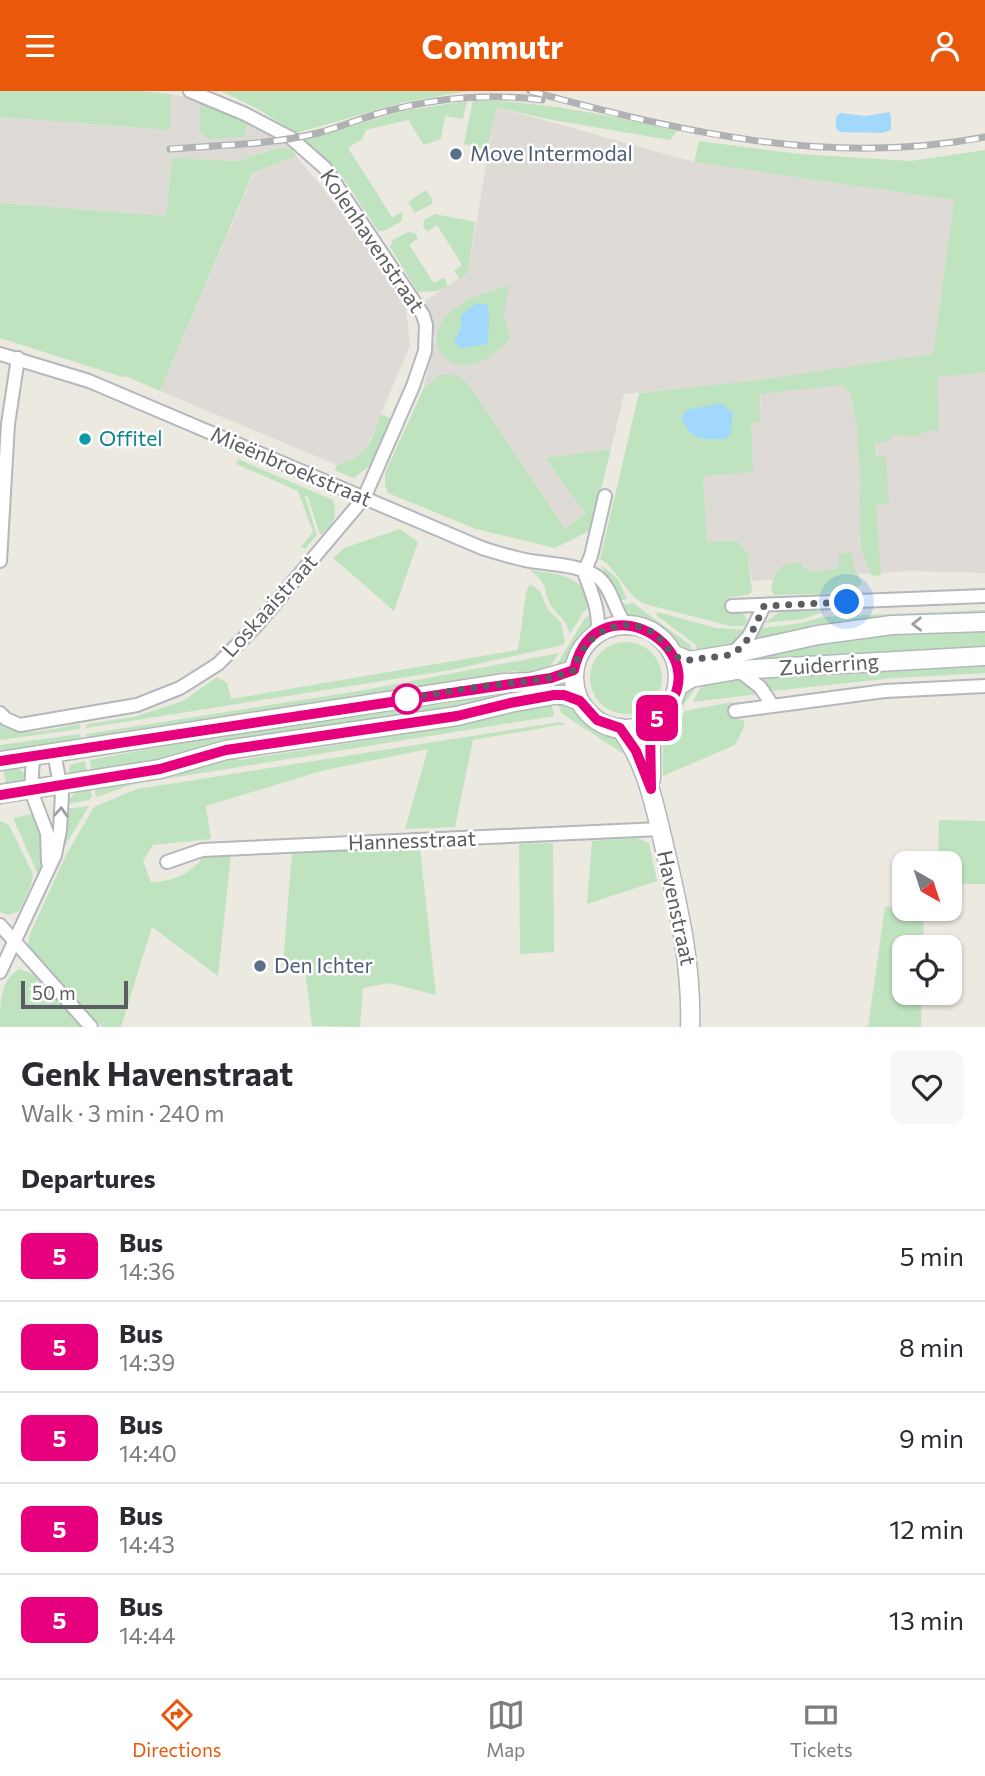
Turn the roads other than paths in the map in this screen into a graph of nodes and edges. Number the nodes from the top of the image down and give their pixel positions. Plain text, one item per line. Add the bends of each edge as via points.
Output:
1 (190, 91) edge
2 (0, 354) edge
3 (18, 358) junction
4 (605, 496) dead end
5 (364, 498) junction
6 (0, 561) edge
7 (584, 572) junction
8 (985, 596) edge
9 (732, 606) dead end
10 (764, 606) junction
11 (985, 622) edge
12 (626, 625) junction
13 (597, 633) junction
14 (673, 654) junction
15 (985, 656) edge
16 (735, 662) junction
17 (574, 670) junction
18 (985, 686) edge
19 (677, 687) junction
20 (580, 701) junction
21 (773, 706) junction
22 (735, 711) dead end
23 (0, 713) edge
24 (650, 723) junction
25 (620, 728) junction
26 (54, 753) junction
27 (33, 757) junction
28 (0, 761) edge
29 (62, 786) junction
30 (651, 789) junction
31 (31, 791) junction
32 (0, 795) edge
33 (660, 829) junction
34 (167, 862) dead end
35 (48, 870) junction
36 (0, 925) edge
37 (14, 942) junction
38 (0, 972) edge
39 (91, 1027) edge
40 (690, 1027) edge

1 - 5 street, Kolenhavenstraat via 292,138 316,159 423,315 425,351
2 - 3 street, Mieënbroekstraat
3 - 5 street, Mieënbroekstraat via 89,381
3 - 6 street via 8,424
4 - 7 street
5 - 7 street, Mieënbroekstraat via 482,548
5 - 23 street, Loskaaistraat via 256,627 218,664 180,688 137,705 20,725
7 - 12 street via 597,577 607,589
7 - 13 street via 600,621
8 - 10 street
9 - 10 street
10 - 16 street
11 -> 16 main road, Zuiderring via 892,625 818,635
12 - 13 main road
12 - 14 main road via 654,634
13 - 17 main road via 579,654
14 - 16 main road, Zuiderring via 690,661
14 - 19 main road
15 - 16 main road, Zuiderring
16 - 19 main road, Zuiderring
16 - 21 street
17 - 20 main road
17 - 26 main road via 531,683
18 - 21 street, Zuiderring via 885,691
19 - 24 main road via 668,706
20 - 25 main road via 597,720
20 - 29 main road via 554,695 457,716 226,750 160,769
21 - 22 street, Zuiderring
24 - 25 main road
24 - 30 main road, Havenstraat
25 - 30 main road, Havenstraat via 636,751
26 - 27 main road
26 - 29 street
27 - 28 main road
27 - 31 street
29 - 31 main road
35 -> 29 street via 60,829
30 - 33 main road, Havenstraat
31 - 32 main road
31 - 35 street via 47,833
33 - 34 street, Hannesstraat via 202,850
33 - 40 main road, Havenstraat via 686,948
35 - 37 street
36 - 37 street
37 - 38 street
37 - 39 street

